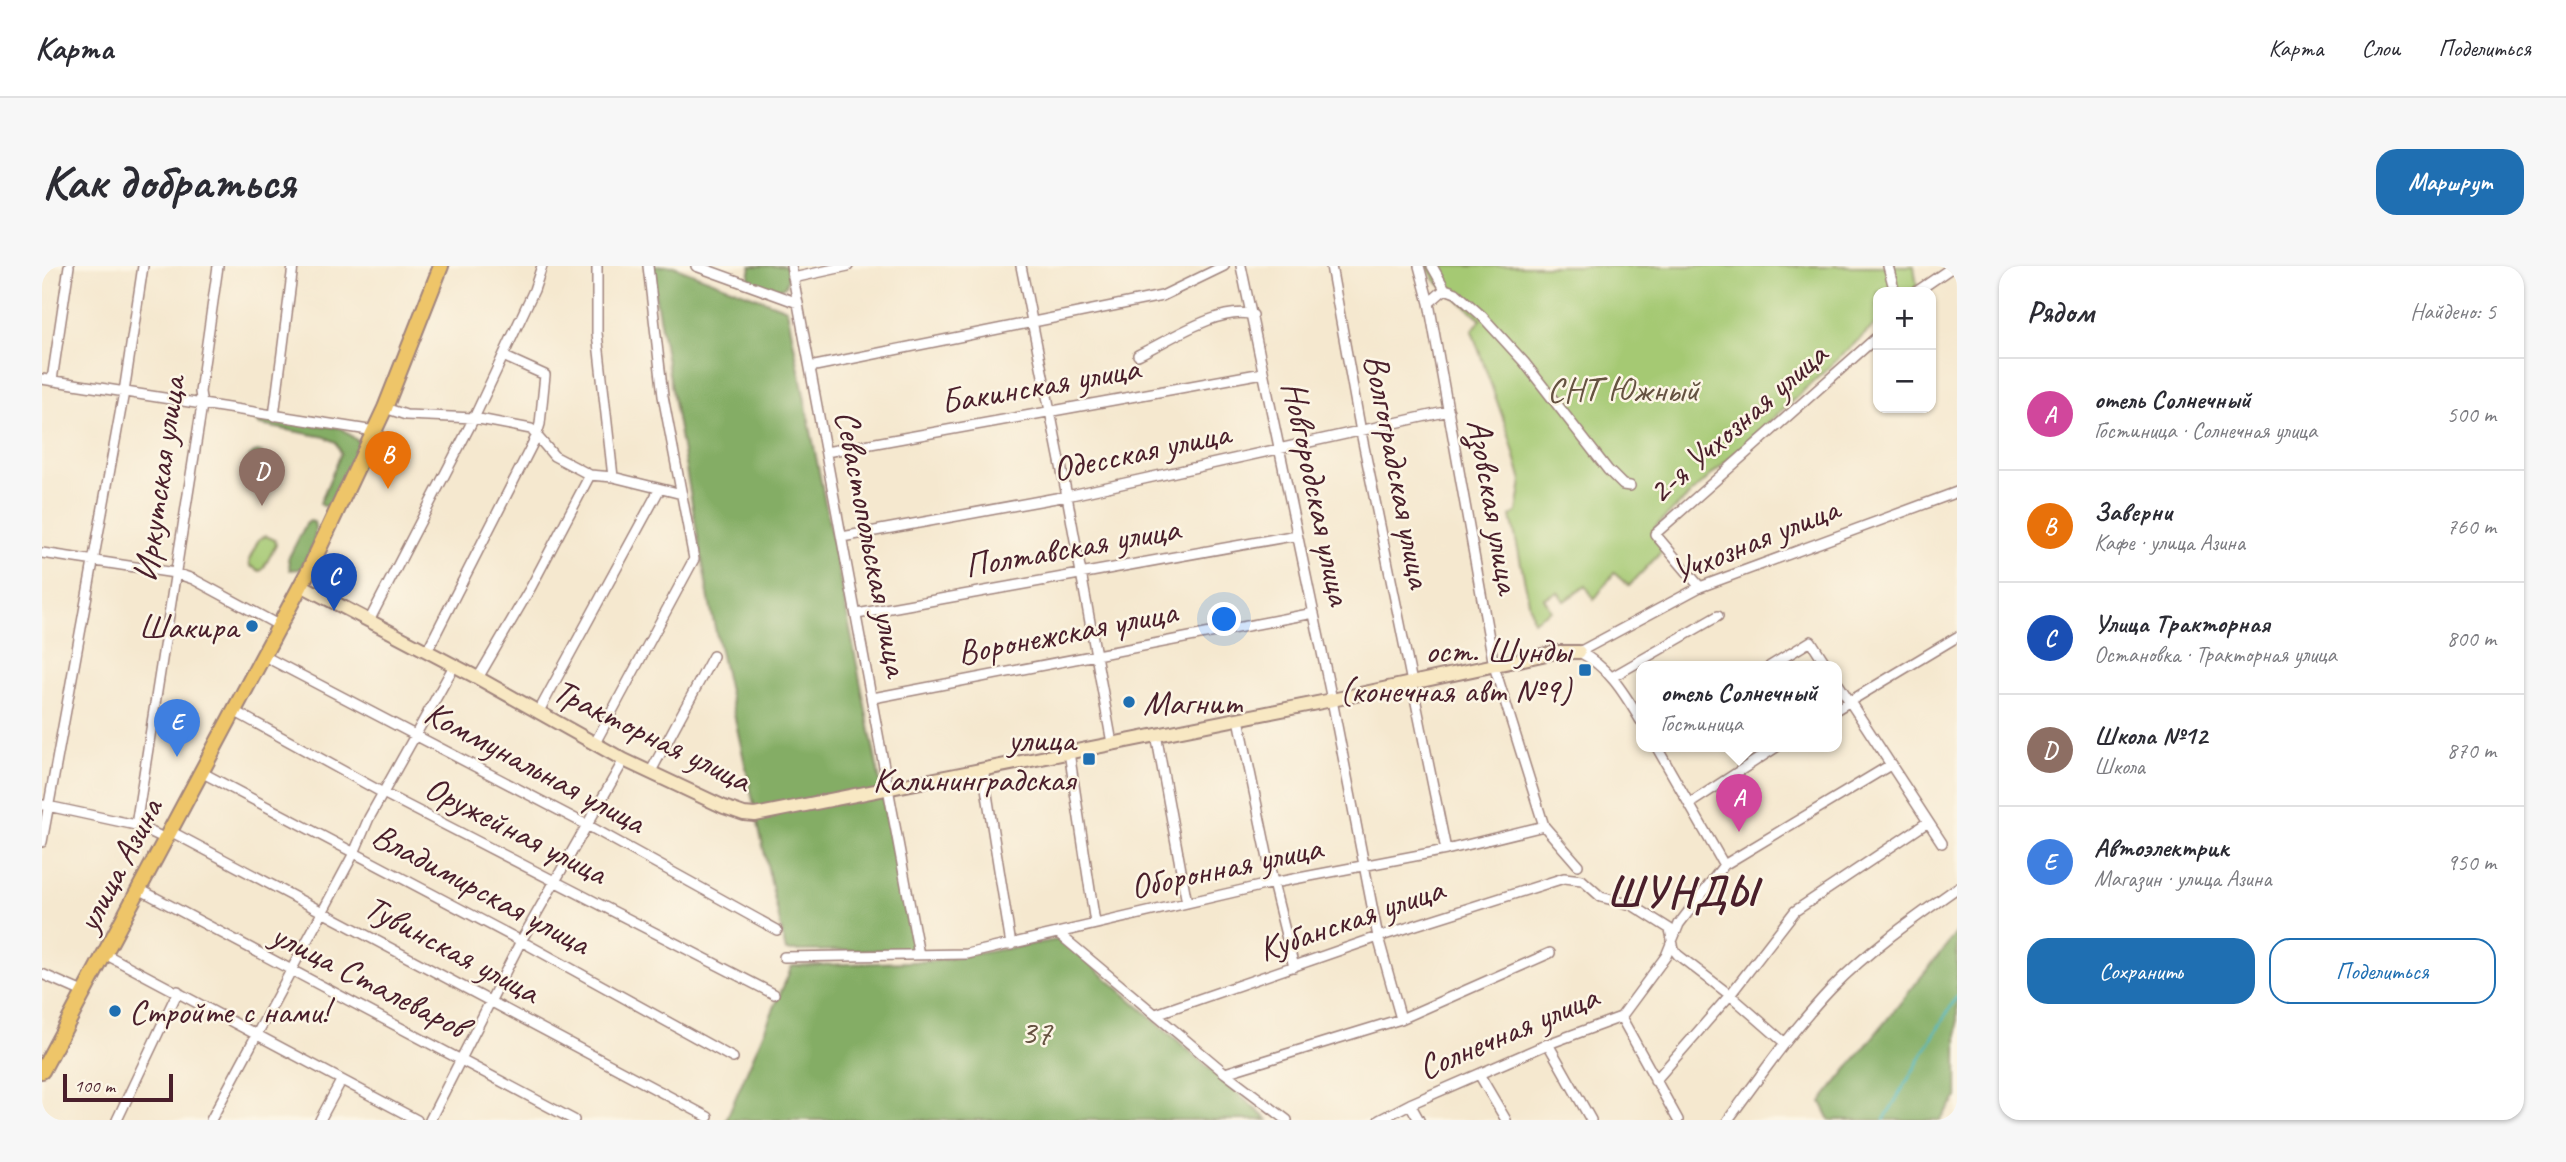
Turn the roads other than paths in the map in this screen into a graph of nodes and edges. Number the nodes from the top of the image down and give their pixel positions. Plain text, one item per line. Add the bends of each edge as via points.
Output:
1 (69, 266) edge
2 (144, 266) edge
3 (218, 266) edge
4 (293, 266) edge
5 (441, 266) edge
6 (542, 266) edge
7 (597, 266) edge
8 (648, 266) edge
9 (696, 266) edge
10 (791, 266) edge
11 (848, 266) edge
12 (1021, 266) edge
13 (1224, 266) edge
14 (1241, 266) edge
15 (1331, 266) edge
16 (1419, 266) edge
17 (1432, 266) edge
18 (1888, 266) edge
19 (1954, 266) edge
20 (793, 278) junction
21 (1894, 287) edge
22 (1922, 287) edge
23 (1446, 289) junction
24 (798, 303) junction
25 (1429, 303) junction
26 (1252, 314) junction
27 (1031, 324) junction
28 (1873, 340) edge
29 (1138, 355) dead end
30 (503, 356) junction
31 (810, 367) junction
32 (1263, 373) junction
33 (42, 379) edge
34 (52, 380) junction
35 (124, 392) junction
36 (202, 405) junction
37 (385, 408) junction
38 (1449, 411) junction
39 (1050, 412) junction
40 (274, 416) junction
41 (474, 418) junction
42 (375, 431) junction
43 (1361, 432) junction
44 (536, 437) junction
45 (1279, 450) junction
46 (826, 452) junction
47 (590, 475) junction
48 (613, 477) junction
49 (1630, 486) dead end
50 (659, 490) junction
51 (1957, 492) edge
52 (682, 494) junction
53 (1067, 496) junction
54 (1297, 535) junction
55 (842, 537) junction
56 (42, 553) edge
57 (93, 559) junction
58 (175, 573) junction
59 (1080, 574) junction
60 (301, 585) junction
61 (1700, 587) junction
62 (1314, 613) junction
63 (856, 614) junction
64 (1718, 615) dead end
65 (369, 621) junction
66 (279, 626) junction
67 (1957, 637) edge
68 (427, 651) junction
69 (1579, 652) junction
70 (1096, 654) junction
71 (264, 656) junction
72 (713, 656) dead end
73 (1639, 661) edge
74 (1778, 661) edge
75 (1824, 661) edge
76 (1636, 663) edge
77 (454, 666) junction
78 (1494, 666) junction
79 (1612, 677) junction
80 (478, 678) junction
81 (1411, 683) junction
82 (1842, 690) edge
83 (873, 698) junction
84 (1332, 700) junction
85 (1849, 701) junction
86 (1842, 706) edge
87 (234, 711) junction
88 (539, 712) junction
89 (1636, 713) edge
90 (1239, 719) junction
91 (1156, 734) junction
92 (415, 735) junction
93 (595, 743) junction
94 (1112, 743) junction
95 (1069, 752) junction
96 (1659, 752) edge
97 (1769, 752) edge
98 (624, 760) junction
99 (1892, 764) junction
100 (983, 769) junction
101 (201, 772) junction
102 (650, 773) junction
103 (889, 789) junction
104 (383, 793) junction
105 (1689, 804) junction
106 (45, 806) edge
107 (1928, 822) junction
108 (136, 825) junction
109 (587, 825) junction
110 (1544, 825) junction
111 (168, 835) junction
112 (42, 842) edge
113 (1942, 843) dead end
114 (1446, 850) junction
115 (354, 853) junction
116 (1578, 865) dead end
117 (1724, 865) junction
118 (1363, 867) junction
119 (555, 882) junction
120 (1273, 883) junction
121 (1957, 888) edge
122 (139, 889) junction
123 (1187, 903) junction
124 (322, 913) junction
125 (1095, 923) junction
126 (778, 930) dead end
127 (1058, 933) junction
128 (1378, 937) junction
129 (522, 941) junction
130 (1671, 941) junction
131 (1011, 945) junction
132 (1550, 953) dead end
133 (105, 954) junction
134 (919, 955) junction
135 (784, 957) dead end
136 (1294, 967) junction
137 (289, 971) junction
138 (42, 974) edge
139 (178, 991) junction
140 (85, 993) junction
141 (774, 994) dead end
142 (1730, 995) junction
143 (491, 1000) junction
144 (1156, 1014) junction
145 (1621, 1017) junction
146 (1401, 1018) junction
147 (257, 1036) junction
148 (1785, 1043) junction
149 (1548, 1044) junction
150 (733, 1058) dead end
151 (462, 1059) junction
152 (43, 1067) edge
153 (1225, 1073) junction
154 (1479, 1074) junction
155 (341, 1081) junction
156 (1656, 1081) junction
157 (1410, 1104) junction
158 (708, 1117) dead end
159 (117, 1120) edge
160 (211, 1120) edge
161 (320, 1120) edge
162 (417, 1120) edge
163 (430, 1120) edge
164 (573, 1120) edge
165 (1287, 1120) edge
166 (1379, 1120) edge
167 (1419, 1120) edge
168 (1506, 1120) edge
169 (1591, 1120) edge
170 (1678, 1120) edge
171 (1728, 1120) edge

1 - 34 street
2 - 35 street
3 - 36 street, Иркутская улица
4 - 40 street
5 - 37 main road, улица Азина
6 - 30 street
7 - 48 street via 597,333
8 - 52 street via 663,396
9 - 24 street
10 - 20 street, Севастопольская улица
11 - 20 street
12 - 27 street
13 - 27 street via 1163,296
14 - 26 street, Новгородская улица
15 - 43 street, Волгоградская улица
16 - 25 street, Азовская улица
17 - 23 street
18 - 21 street
19 - 22 street
20 - 24 street, Севастопольская улица
23 - 25 street
23 - 49 street via 1482,316 1608,470
24 - 31 street, Севастопольская улица
25 - 38 street, Азовская улица
26 - 29 street via 1217,317
26 - 32 street, Новгородская улица
27 - 31 street
27 - 39 street
28 - 61 street, 2-я Учхозная улица via 1655,534
30 - 41 street
30 - 44 street via 545,374
31 - 46 street, Севастопольская улица
32 - 39 street, Бакинская улица
32 - 45 street, Новгородская улица
33 - 34 street
34 - 35 street
35 - 36 street
35 - 57 street
36 - 40 street
36 - 58 street, Иркутская улица
37 - 41 street via 406,415
37 - 42 main road, улица Азина
38 - 43 street, Одесская улица
38 - 78 street, Азовская улица
39 - 46 street, Бакинская улица
39 - 53 street
40 - 42 street
41 - 44 street via 531,429
41 - 65 street
42 - 60 main road, улица Азина
43 - 45 street, Одесская улица
43 - 81 street, Волгоградская улица
44 - 47 street via 554,456
44 - 68 street
45 - 53 street, Одесская улица
45 - 54 street, Новгородская улица
46 - 55 street, Севастопольская улица
47 - 48 street
47 - 80 street
48 - 50 street
50 - 52 street
50 - 88 street
51 - 61 street, Учхозная улица
52 - 93 street via 694,559
53 - 55 street, Одесская улица
53 - 59 street
54 - 59 street, Полтавская улица
54 - 62 street, Новгородская улица
55 - 63 street, Севастопольская улица
56 - 57 street
57 - 58 street
57 - 106 street
58 - 66 street
58 - 108 street, Иркутская улица
59 - 63 street, Полтавская улица
59 - 70 street
60 - 65 street, Тракторная улица
60 - 66 main road, улица Азина
61 - 69 street, Учхозная улица
62 - 70 street, Воронежская улица
62 - 84 street, Новгородская улица
63 - 83 street, Севастопольская улица
64 - 73 street
65 - 68 street, Тракторная улица
66 - 71 main road, улица Азина
67 - 85 street
68 - 77 street, Тракторная улица
69 - 78 street, Тракторная улица via 1556,652
69 - 79 street
70 - 83 street, Воронежская улица
70 - 94 street
71 - 87 main road, улица Азина
71 - 92 street, Коммунальная улица
72 - 102 street
74 - 75 street via 1811,641
76 - 79 street
77 - 80 street, Тракторная улица
77 - 92 street
78 - 81 street, Тракторная улица
78 - 110 street, Азовская улица
79 - 89 street
80 - 88 street, Тракторная улица
81 - 84 street, Тракторная улица
81 - 114 street, Волгоградская улица
82 - 85 street
83 - 103 street, Севастопольская улица
84 - 90 street, Тракторная улица
84 - 118 street, Новгородская улица
85 - 86 street
85 - 99 street
87 - 101 main road, улица Азина
87 - 104 street, Оружейная улица
88 - 93 street, Тракторная улица
90 - 91 street, Тракторная улица
90 - 120 street
91 - 94 street, Тракторная улица
91 - 123 street
92 - 104 street
92 - 109 street, Коммунальная улица
93 - 98 street, Тракторная улица
94 - 95 street, Тракторная улица
95 - 100 street, Тракторная улица
95 - 125 street
96 - 105 street
97 - 105 street
98 - 102 street, Тракторная улица
98 - 109 street
99 - 107 street
99 - 117 street, Солнечная улица
100 - 103 street, Тракторная улица
100 - 131 street
101 - 111 main road, улица Азина
101 - 115 street, Владимирская улица
102 - 103 street, Тракторная улица via 724,807 755,815
103 - 134 street, Севастопольская улица
104 - 115 street
104 - 119 street, Оружейная улица
105 - 117 street
106 - 108 street, Тувинская улица
106 - 112 street
107 - 113 street
107 - 142 street via 1795,911
108 - 111 street, Тувинская улица
109 - 119 street
109 - 126 street, Коммунальная улица
110 - 114 street, Оборонная улица
110 - 116 street, Азовская улица
111 - 122 main road, улица Азина
111 - 124 street, Тувинская улица
114 - 118 street, Оборонная улица
115 - 124 street
115 - 129 street, Владимирская улица
117 - 130 street, Солнечная улица
118 - 120 street, Оборонная улица
118 - 128 street, Новгородская улица
119 - 129 street
119 - 141 street, Оружейная улица
120 - 123 street, Оборонная улица
120 - 136 street
121 - 148 street via 1866,956
122 - 133 main road, улица Азина
122 - 137 street, улица Сталеваров
123 - 125 street, Оборонная улица
124 - 137 street
124 - 143 street, Тувинская улица
125 - 127 street, Оборонная улица
127 - 131 street, Оборонная улица
127 - 144 street
128 - 130 street, Кубанская улица via 1564,878 1582,880 1601,897 1632,905 1670,929
128 - 136 street, Кубанская улица
128 - 146 street, Новгородская улица
129 - 143 street
129 - 150 street, Владимирская улица
130 - 142 street via 1678,955
130 - 145 street, Солнечная улица via 1666,956
131 - 134 street, Оборонная улица via 967,954
132 - 146 street
133 - 139 street
133 - 140 main road, улица Азина
134 - 135 street, Оборонная улица
136 - 144 street, Кубанская улица
137 - 147 street
137 - 151 street, улица Сталеваров
138 - 140 street
139 - 147 street
139 - 159 street
140 - 152 main road, улица Азина
142 - 148 street
142 - 156 street
143 - 151 street
143 - 158 street, Тувинская улица
144 - 153 street
145 - 149 street, Солнечная улица
145 - 156 street
146 - 153 street
147 - 155 street
147 - 160 street
148 - 171 street
149 - 154 street, Солнечная улица
149 - 169 street
151 - 163 street
151 - 164 street, улица Сталеваров
153 - 165 street
154 - 157 street, Солнечная улица
154 - 168 street
155 - 161 street
155 - 162 street
156 - 170 street
157 - 166 street, Солнечная улица
157 - 167 street

